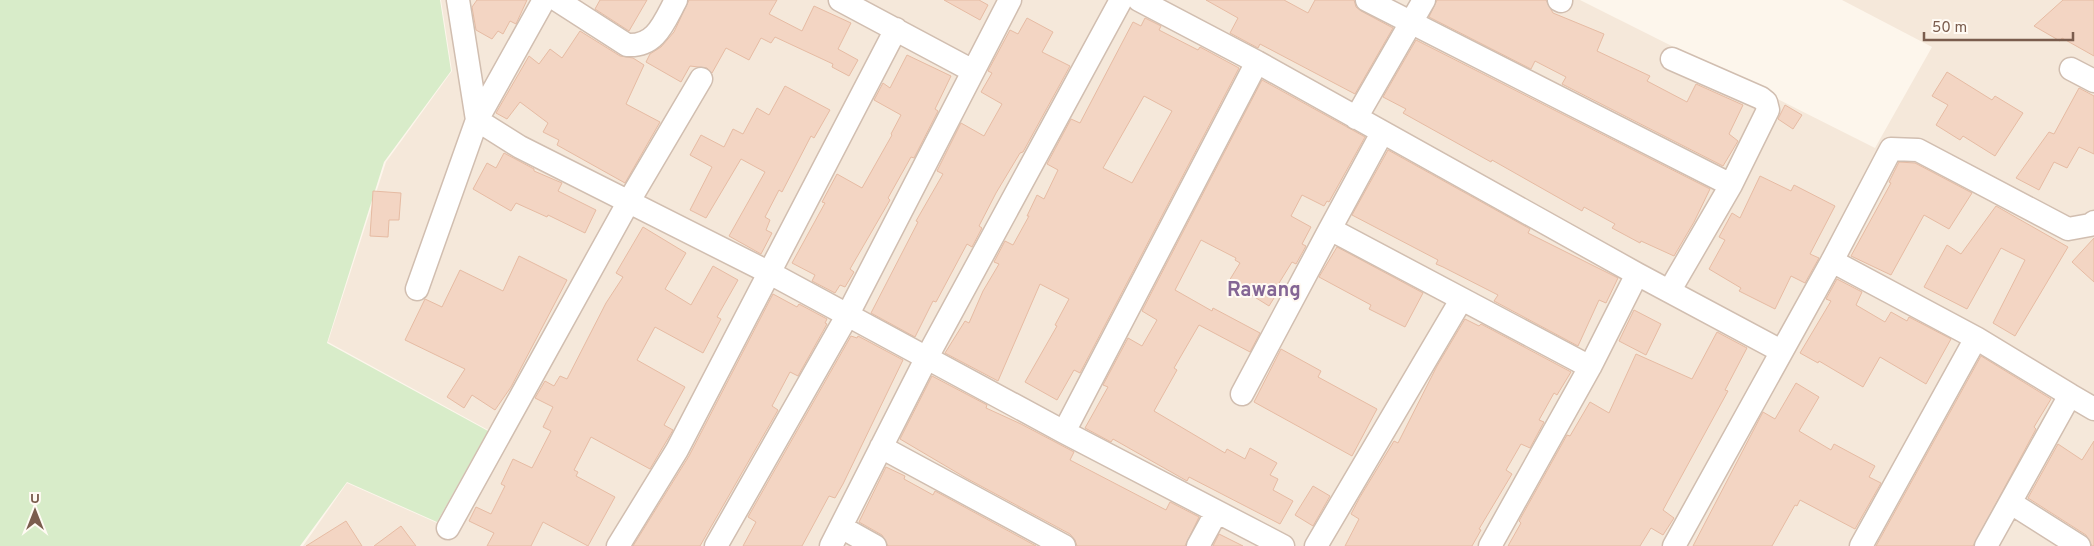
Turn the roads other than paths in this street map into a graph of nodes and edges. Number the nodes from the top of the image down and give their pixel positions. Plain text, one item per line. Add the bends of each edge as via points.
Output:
1 (458, 0) edge
2 (544, 0) edge
3 (557, 0) edge
4 (676, 0) edge
5 (840, 0) edge
6 (1010, 0) edge
7 (1121, 0) edge
8 (1139, 0) edge
9 (1367, 0) edge
10 (1424, 0) edge
11 (1412, 23) junction
12 (896, 29) junction
13 (1672, 59) dead end
14 (1257, 62) junction
15 (2071, 68) dead end
16 (973, 71) junction
17 (701, 79) dead end
18 (2094, 81) edge
19 (1356, 118) junction
20 (477, 120) junction
21 (1382, 133) junction
22 (1731, 185) junction
23 (629, 201) junction
24 (2094, 222) edge
25 (1330, 229) junction
26 (1832, 261) junction
27 (768, 272) junction
28 (1637, 274) junction
29 (417, 289) dead end
30 (1670, 290) junction
31 (1461, 300) junction
32 (847, 316) junction
33 (1976, 338) junction
34 (1781, 351) junction
35 (926, 358) junction
36 (1590, 367) junction
37 (1242, 394) dead end
38 (2070, 395) junction
39 (2094, 409) edge
40 (1064, 432) junction
41 (882, 447) junction
42 (2011, 502) junction
43 (1216, 513) junction
44 (448, 528) dead end
45 (836, 537) edge
46 (618, 546) edge
47 (716, 546) edge
48 (875, 546) edge
49 (1064, 546) edge
50 (1198, 546) edge
51 (1282, 546) edge
52 (1316, 546) edge
53 (1490, 546) edge
54 (1674, 546) edge
55 (1861, 546) edge
56 (1986, 546) edge
57 (2079, 546) edge

1 - 20 street
2 - 20 street
3 - 4 street via 628,45 641,46 652,39
5 - 12 street
6 - 16 street
7 - 35 street
8 - 14 street
9 - 11 street
10 - 11 street
11 - 19 street
11 - 22 street
12 - 16 street
12 - 27 street
13 - 22 street via 1766,102 1766,117
14 - 19 street
14 - 40 street
15 - 18 street
16 - 32 street
17 - 23 street
19 - 21 street
20 - 23 street via 520,148
20 - 29 street
21 - 25 street
21 - 28 street
22 - 30 street
23 - 27 street
23 - 44 street
24 - 26 street via 2068,229 1918,150 1890,149
25 - 31 street
25 - 37 street
26 - 33 street
26 - 34 street
27 - 32 street
27 - 46 street via 677,450
28 - 30 street
28 - 36 street
30 - 34 street
31 - 36 street
31 - 52 street
32 - 35 street
32 - 47 street
33 - 38 street
33 - 55 street
34 - 54 street
35 - 40 street
35 - 41 street
36 - 53 street
38 - 39 street
38 - 42 street
40 - 43 street
41 - 45 street
41 - 49 street
42 - 56 street
42 - 57 street
43 - 50 street
43 - 51 street
45 - 48 street

